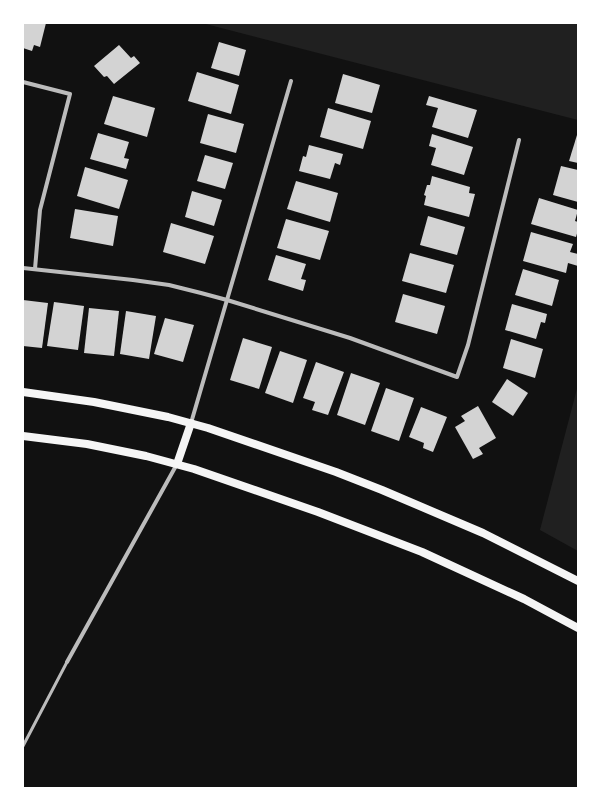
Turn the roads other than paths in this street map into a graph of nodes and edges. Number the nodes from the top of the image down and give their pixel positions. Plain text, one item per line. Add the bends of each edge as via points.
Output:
1 (291, 81) dead end
2 (23, 82) edge
3 (519, 140) dead end
4 (23, 268) edge
5 (35, 269) junction
6 (228, 300) junction
7 (23, 392) edge
8 (191, 423) junction
9 (23, 436) edge
10 (177, 464) junction
11 (578, 581) edge
12 (578, 628) edge
13 (67, 662) joint
14 (23, 746) edge

1 - 6 street
2 - 5 street via 70,94 40,210
3 - 6 street via 468,345 456,377 350,338
4 - 5 street
5 - 6 street via 133,280
6 - 8 street
7 - 8 main road via 94,402
8 - 10 main road
8 - 11 main road via 382,490 483,533
9 - 10 main road via 87,444
10 - 12 main road via 318,512 422,552 524,599
10 - 13 street
13 - 14 lane

